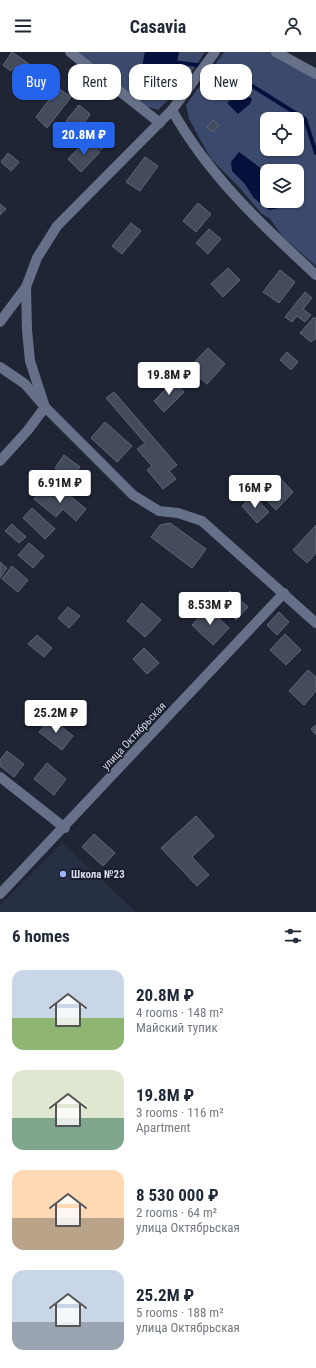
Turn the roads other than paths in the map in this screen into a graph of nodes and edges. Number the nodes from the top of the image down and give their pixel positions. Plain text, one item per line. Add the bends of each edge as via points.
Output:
1 (70, 52) edge
2 (215, 52) edge
3 (276, 52) edge
4 (316, 74) edge
5 (172, 110) junction
6 (160, 123) junction
7 (316, 275) edge
8 (26, 287) junction
9 (0, 322) edge
10 (0, 367) edge
11 (45, 407) junction
12 (0, 461) edge
13 (284, 593) junction
14 (316, 623) edge
15 (0, 777) edge
16 (65, 828) junction
17 (0, 894) edge

1 - 6 street
2 - 5 street
3 - 4 street
5 - 6 street
5 - 7 street via 184,131 233,195
6 - 8 street via 58,226 37,258
8 - 9 street
8 - 11 street via 30,361
10 - 11 street via 25,384
11 - 12 street
11 - 13 street via 133,495 160,511 178,513 202,521
13 - 14 street
13 - 16 street, улица Октябрьская
15 - 16 street
16 - 17 street, улица Октябрьская

